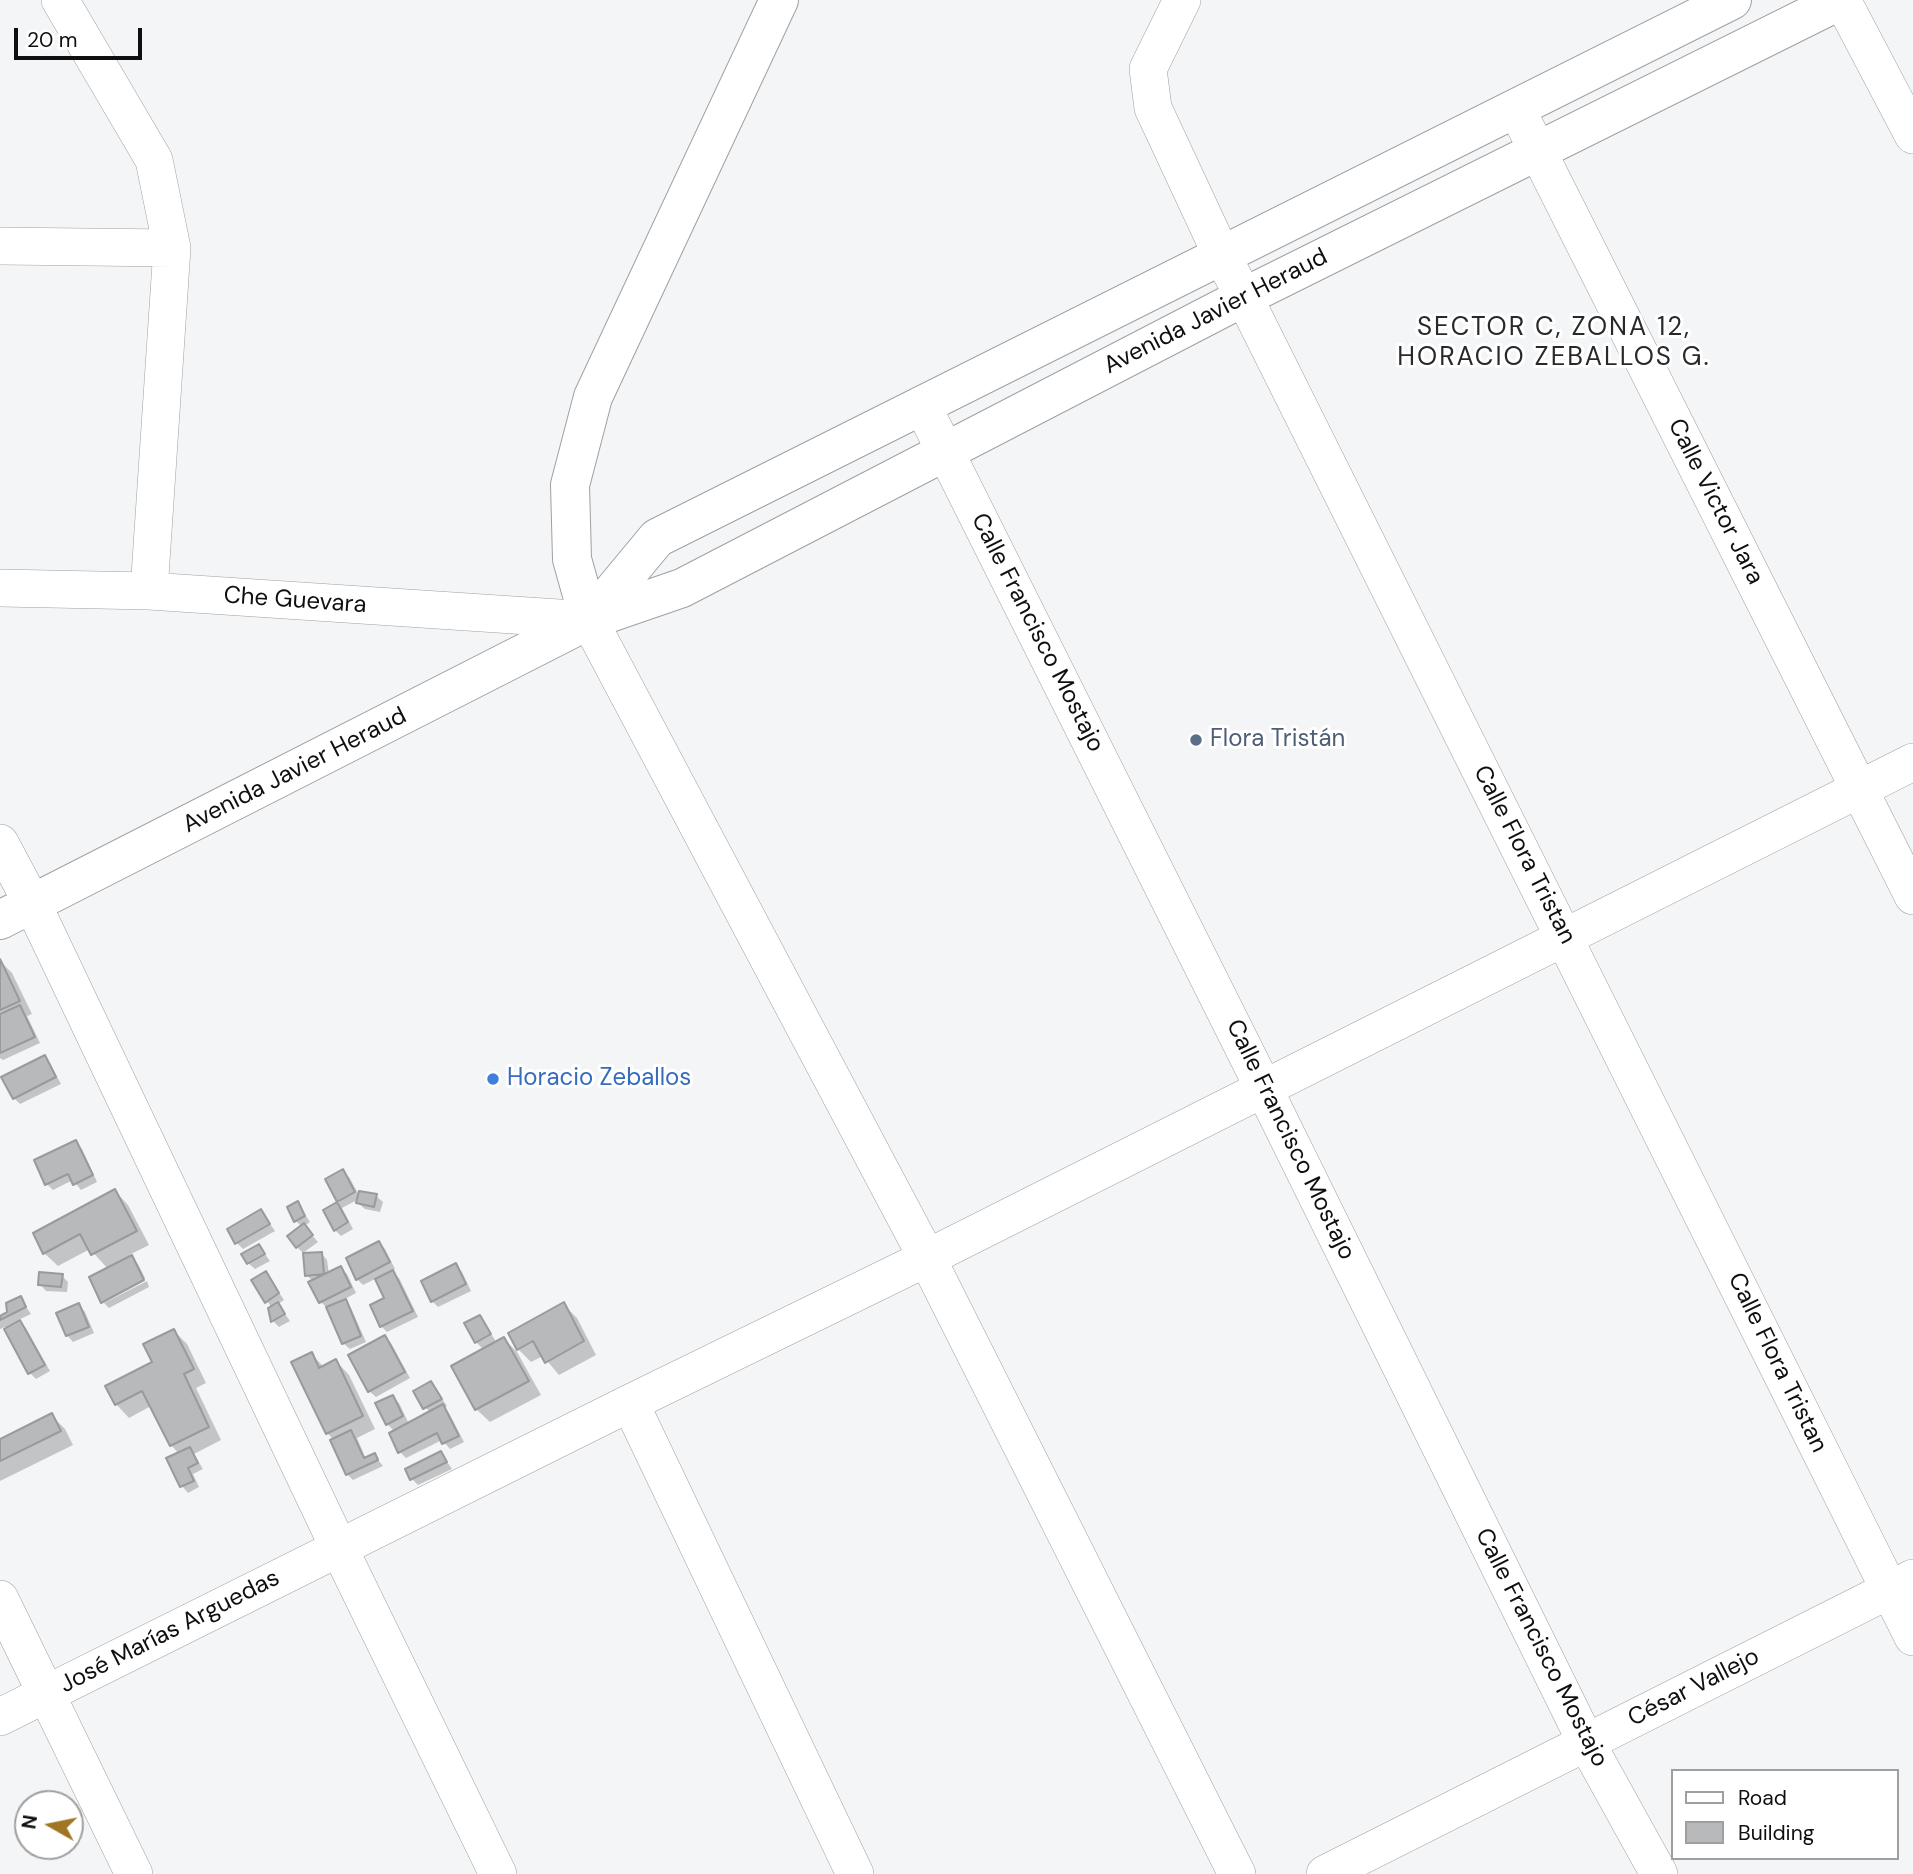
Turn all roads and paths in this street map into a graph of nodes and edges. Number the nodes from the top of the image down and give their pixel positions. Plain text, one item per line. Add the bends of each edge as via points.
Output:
1 (60, 0) edge
2 (779, 0) edge
3 (1182, 0) edge
4 (1732, 0) edge
5 (1841, 0) edge
6 (1516, 108) junction
7 (1913, 135) edge
8 (1537, 151) junction
9 (0, 246) edge
10 (172, 248) junction
11 (1222, 256) junction
12 (1244, 297) junction
13 (922, 405) junction
14 (946, 451) junction
15 (0, 588) edge
16 (149, 591) junction
17 (589, 621) junction
18 (1913, 762) edge
19 (1859, 789) junction
20 (0, 843) edge
21 (1913, 897) edge
22 (16, 913) edge
23 (1565, 936) junction
24 (1264, 1087) junction
25 (927, 1258) junction
26 (630, 1403) junction
27 (339, 1548) junction
28 (1901, 1584) edge
29 (0, 1599) edge
30 (1913, 1637) edge
31 (46, 1694) junction
32 (0, 1717) edge
33 (1586, 1742) junction
34 (134, 1874) edge
35 (498, 1874) edge
36 (855, 1874) edge
37 (1237, 1874) edge
38 (1325, 1874) edge
39 (1659, 1874) edge

1 - 10 street via 154,160
2 - 17 street via 593,397 570,485 572,559
3 - 11 street, Calle Flora Tristan via 1148,69 1153,108
4 - 6 street, Avenida Javier Heraud
5 - 7 street
5 - 8 street, Avenida Javier Heraud
6 - 8 street, Calle Victor Jara
6 - 11 street, Avenida Javier Heraud
8 - 12 street, Avenida Javier Heraud
8 - 19 street, Calle Victor Jara
9 - 10 street
10 - 16 street
11 - 12 street, Calle Flora Tristan
11 - 13 street, Avenida Javier Heraud
12 - 14 street, Avenida Javier Heraud
12 - 23 street, Calle Flora Tristan
13 - 14 street, Calle Francisco Mostajo
13 - 17 street, Avenida Javier Heraud via 657,538
14 - 17 street, Avenida Javier Heraud via 682,588
14 - 24 street, Calle Francisco Mostajo
15 - 16 street, Che Guevara
16 - 17 street, Che Guevara
17 - 22 street, Avenida Javier Heraud
17 - 25 street
18 - 19 street, José Marías Arguedas
19 - 21 street, Calle Victor Jara
19 - 23 street, José Marías Arguedas
20 - 22 street
22 - 27 street
23 - 24 street, José Marías Arguedas
23 - 28 street, Calle Flora Tristan
24 - 25 street, José Marías Arguedas
24 - 33 street, Calle Francisco Mostajo
25 - 26 street, José Marías Arguedas
25 - 37 street
26 - 27 street, José Marías Arguedas
26 - 36 street
27 - 31 street, José Marías Arguedas
27 - 35 street
28 - 30 street, Calle Flora Tristan
28 - 33 street, César Vallejo
29 - 31 street
31 - 32 street, José Marías Arguedas
31 - 34 street
33 - 38 street, César Vallejo
33 - 39 street, Calle Francisco Mostajo

